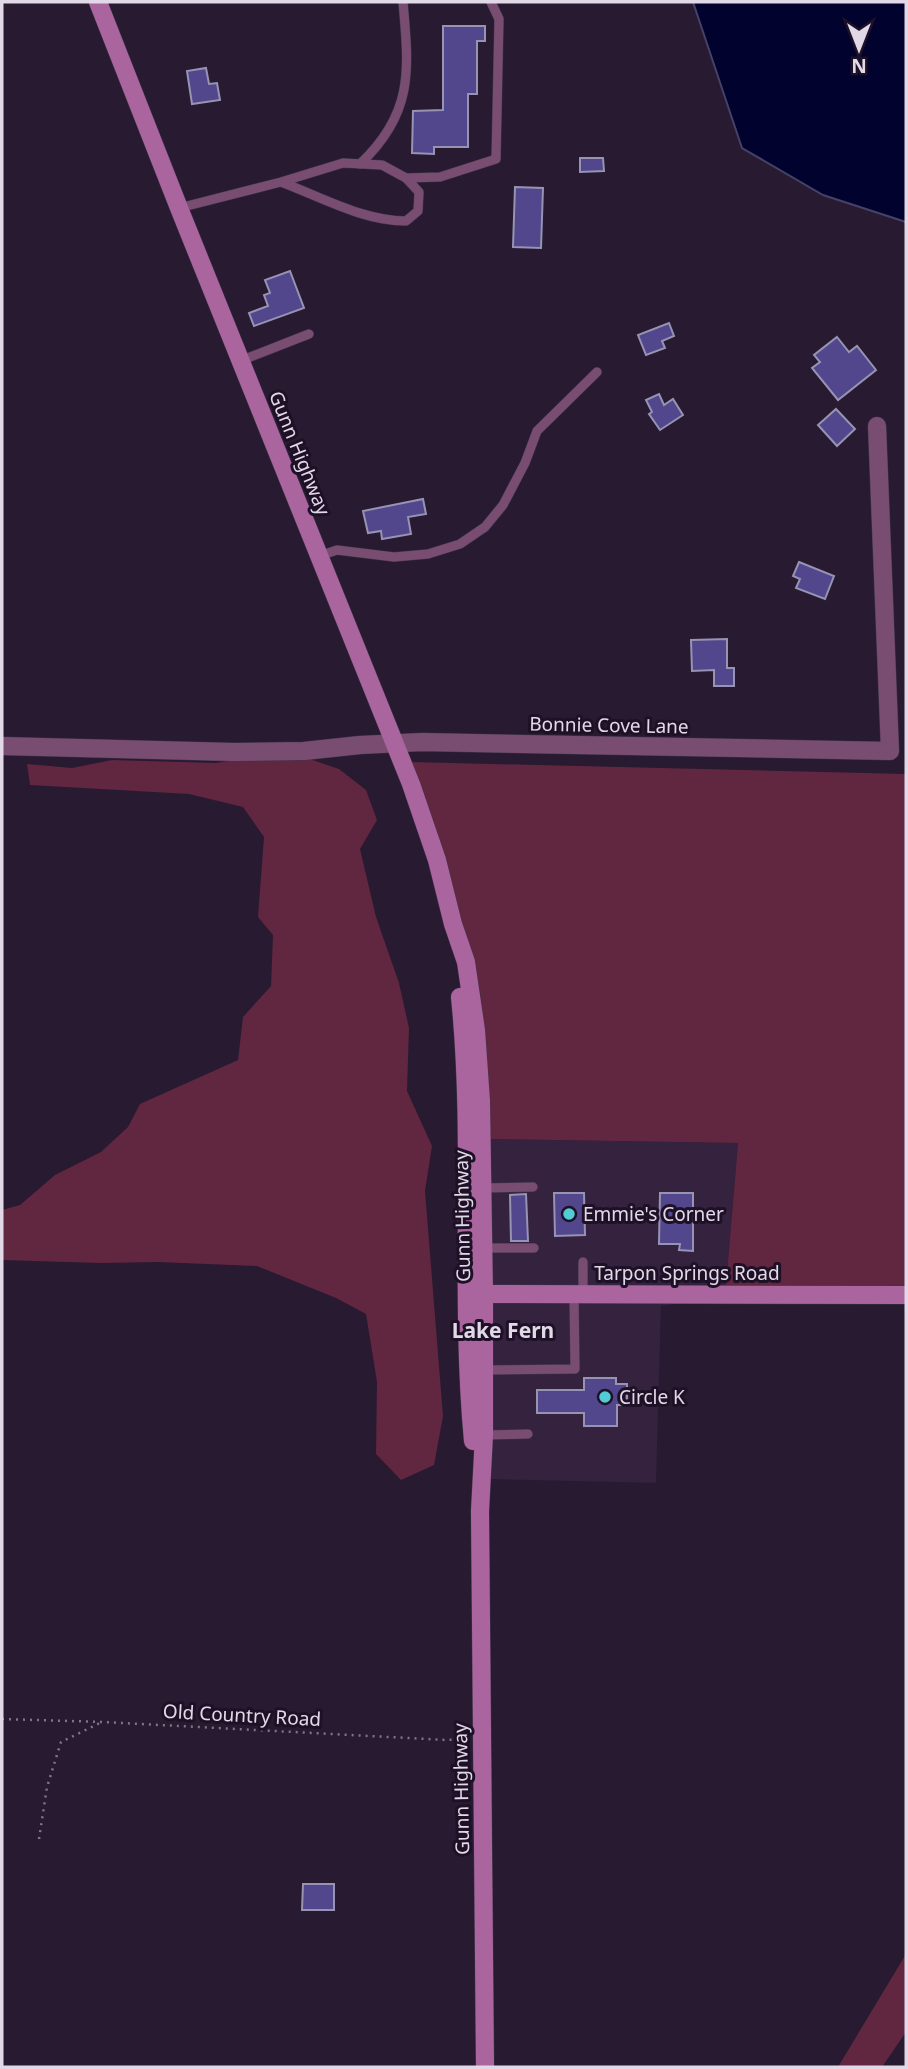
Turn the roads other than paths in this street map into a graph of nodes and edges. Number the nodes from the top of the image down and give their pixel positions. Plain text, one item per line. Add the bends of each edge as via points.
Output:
1 (98, 2) edge
2 (403, 2) edge
3 (491, 2) edge
4 (360, 164) junction
5 (406, 178) junction
6 (281, 182) junction
7 (179, 208) junction
8 (309, 334) dead end
9 (240, 360) junction
10 (597, 372) dead end
11 (877, 426) dead end
12 (319, 555) junction
13 (394, 743) junction
14 (2, 746) edge
15 (453, 924) junction
16 (534, 1187) dead end
17 (483, 1188) junction
18 (484, 1248) junction
19 (534, 1248) dead end
20 (583, 1262) dead end
21 (476, 1294) junction
22 (579, 1294) junction
23 (906, 1295) edge
24 (484, 1370) junction
25 (528, 1434) dead end
26 (484, 1435) junction
27 (480, 1511) junction
28 (485, 2067) edge

1 - 7 main road, Gunn Highway
2 - 4 lane via 408,63 401,106 379,145
3 - 5 lane via 499,19 496,159 440,177
4 - 5 lane via 382,164
4 - 6 lane via 343,163
5 - 6 lane via 419,192 418,211 406,220 355,211
6 - 7 lane
7 - 9 main road, Gunn Highway
8 - 9 lane
9 - 12 main road, Gunn Highway
10 - 12 lane via 537,431 503,505 485,527 460,544 428,554 394,557 337,550
11 - 13 street, Bonnie Cove Lane via 890,751
12 - 13 main road, Gunn Highway
13 - 14 street, Bonnie Cove Lane via 257,752
13 - 15 main road, Gunn Highway via 437,860
15 - 17 main road, Gunn Highway via 466,961 476,1031
15 - 21 main road, Gunn Highway
16 - 17 lane
17 - 18 main road, Gunn Highway
18 - 19 lane
18 - 21 main road, Gunn Highway
20 - 22 lane
21 - 22 main road, Tarpon Springs Road
21 - 24 main road, Gunn Highway
21 - 27 main road, Gunn Highway via 472,1435
22 - 23 main road, Tarpon Springs Road
22 - 24 lane via 575,1369
24 - 26 main road, Gunn Highway
25 - 26 lane
26 - 27 main road, Gunn Highway
27 - 28 main road, Gunn Highway

